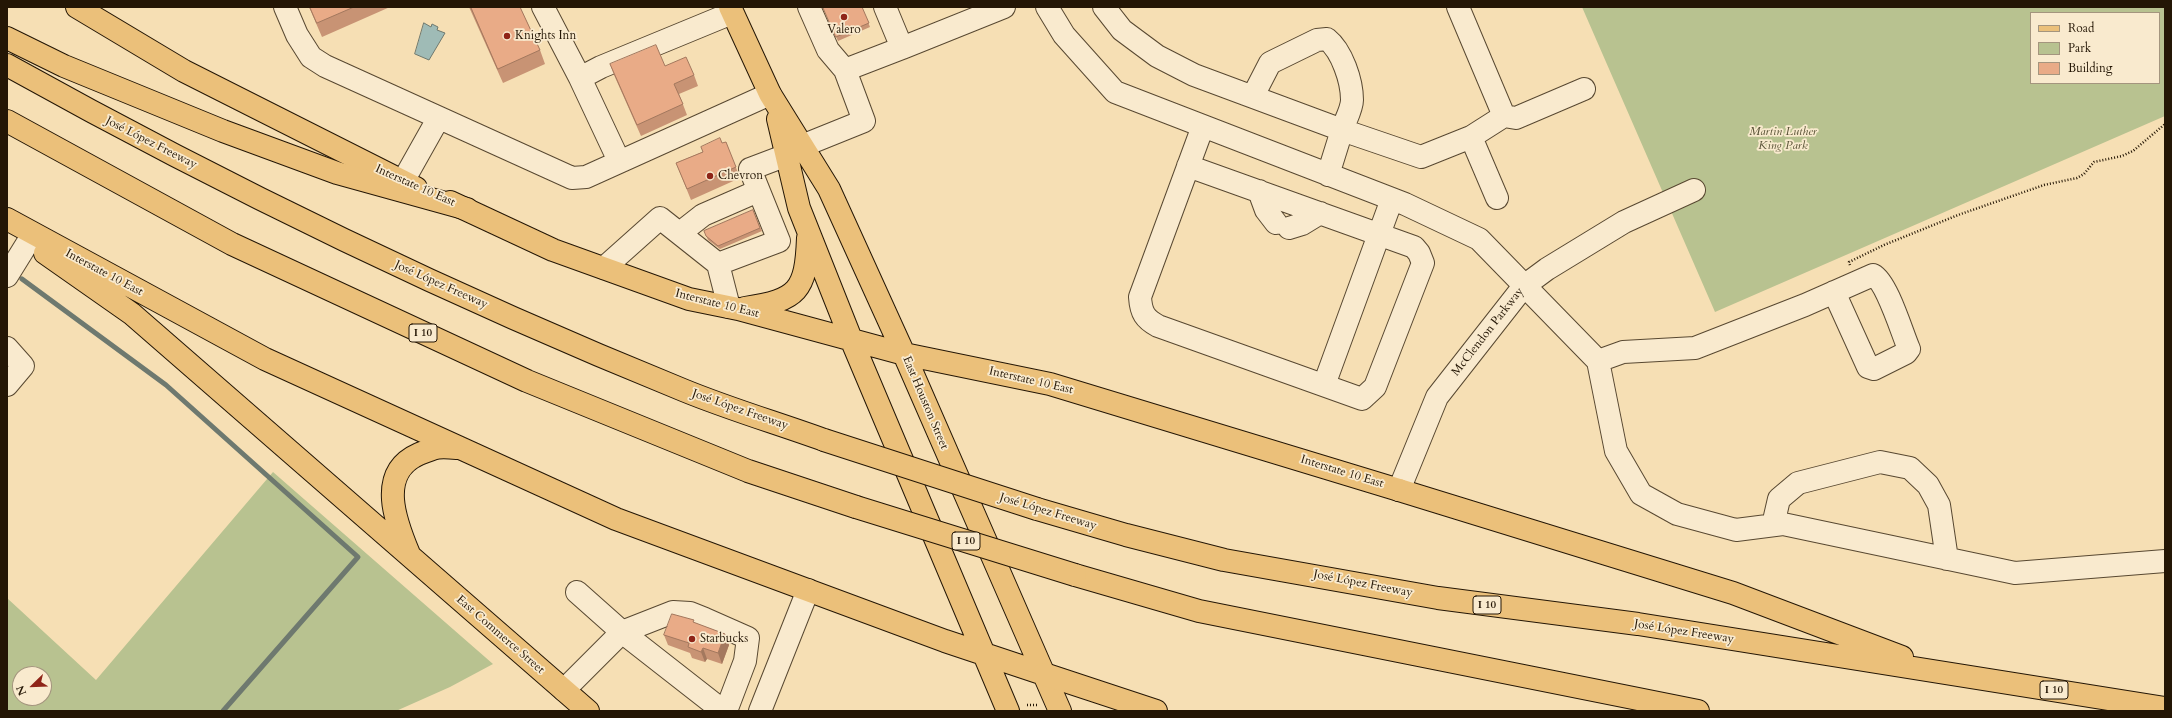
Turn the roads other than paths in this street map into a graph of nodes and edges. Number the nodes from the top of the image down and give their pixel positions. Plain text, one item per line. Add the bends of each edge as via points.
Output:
1 (77, 7) edge
2 (285, 7) edge
3 (543, 7) edge
4 (809, 7) edge
5 (885, 7) edge
6 (1047, 7) edge
7 (1104, 7) edge
8 (1458, 7) edge
9 (999, 8) edge
10 (731, 10) edge
11 (7, 38) edge
12 (902, 48) junction
13 (7, 65) edge
14 (845, 70) junction
15 (580, 78) junction
16 (1584, 89) dead end
17 (1252, 96) junction
18 (772, 98) junction
19 (1504, 116) junction
20 (438, 119) junction
21 (7, 121) edge
22 (1203, 126) junction
23 (1342, 130) junction
24 (1471, 137) junction
25 (794, 150) junction
26 (619, 161) junction
27 (1188, 166) junction
28 (1328, 175) junction
29 (402, 183) junction
30 (1694, 190) dead end
31 (1259, 192) junction
32 (1497, 198) dead end
33 (1392, 199) junction
34 (467, 209) junction
35 (1320, 213) junction
36 (7, 219) edge
37 (806, 225) junction
38 (741, 229) junction
39 (680, 233) junction
40 (1380, 234) junction
41 (37, 236) junction
42 (604, 268) junction
43 (7, 276) edge
44 (1524, 286) junction
45 (1834, 292) junction
46 (733, 308) junction
47 (851, 338) junction
48 (7, 348) edge
49 (904, 354) junction
50 (1598, 362) junction
51 (7, 385) edge
52 (1324, 385) junction
53 (466, 450) junction
54 (1399, 490) junction
55 (1773, 525) junction
56 (411, 559) junction
57 (1947, 559) junction
58 (2164, 561) edge
59 (808, 590) junction
60 (577, 592) dead end
61 (622, 632) junction
62 (982, 653) junction
63 (1943, 672) junction
64 (1044, 674) junction
65 (564, 690) junction
66 (1018, 708) edge
67 (2165, 708) edge
68 (588, 711) edge
69 (725, 711) edge
70 (760, 711) edge
71 (1060, 711) edge
72 (1156, 711) edge
73 (1698, 711) edge

1 - 29 main road, Interstate 10 East via 184,71
2 - 20 street via 297,35 311,57
3 - 15 street
4 - 14 street via 828,50
5 - 12 street
6 - 22 street via 1064,35 1115,92
7 - 17 street via 1122,30 1157,56 1194,75
8 - 19 street
9 - 12 street
10 - 15 street
10 - 18 main road, East Houston Street
11 - 34 main road via 64,66 223,131 337,173
12 - 14 street
13 - 63 main road, José López Freeway / I 10, bridge via 111,123 335,237 520,321 686,391 824,440 1037,509 1224,560 1438,598 1638,624
14 - 25 street via 864,121
15 - 26 street
16 - 19 street via 1516,118
17 - 23 street
17 - 23 street via 1270,62 1317,40 1327,39 1334,45 1348,76 1352,102
18 - 25 main road, East Houston Street
18 - 26 street
19 - 24 street
20 - 26 street via 572,178 586,177
20 - 29 street
21 - 73 main road, I 10, bridge via 232,244 527,381 748,471 856,507 1199,611
22 - 27 street
22 - 28 street
23 - 24 street via 1421,157
23 - 28 street
24 - 32 street
25 - 37 main road, East Houston Street
25 - 38 street via 750,169
25 - 49 main road, East Houston Street via 829,189
27 - 31 street
27 - 52 street via 1140,297 1140,307 1146,319 1158,326
28 - 33 street
29 - 34 main road, Interstate 10 East
30 - 44 street, McClendon Parkway via 1624,222 1546,269
31 - 35 street
31 - 35 street via 1266,210 1282,225 1302,224
33 - 40 street
33 - 44 street via 1479,240
34 - 42 main road, Interstate 10 East via 553,250
35 - 40 street
36 - 41 main road, Interstate 10 East
37 - 38 street
37 - 46 main road via 807,268 800,284 792,293 769,304
37 - 47 main road, East Houston Street
38 - 39 street
38 - 39 street
38 - 46 street
39 - 42 street via 660,218
40 - 52 street
40 - 52 street via 1414,247 1423,263 1375,387 1362,399
41 - 43 street
41 - 53 main road, Interstate 10 East via 265,359
41 - 56 main road, East Commerce Street via 46,256 132,314
42 - 46 main road, Interstate 10 East via 689,299
44 - 50 street
44 - 54 street, McClendon Parkway via 1437,397
45 - 45 street via 1868,366 1874,369 1901,356 1909,349 1881,282 1872,275
45 - 50 street via 1695,348 1623,352
46 - 47 main road, Interstate 10 East
47 - 49 main road, Interstate 10 East
47 - 62 main road, East Houston Street
48 - 51 street via 23,366
49 - 54 main road, Interstate 10 East via 1050,384
49 - 64 main road, East Houston Street
50 - 55 street via 1616,451 1641,494 1677,514 1736,530
53 - 56 main road via 439,446 409,459 398,471 392,505 396,523
53 - 59 main road, Interstate 10 East via 616,518
54 - 63 main road, Interstate 10 East via 1733,593
55 - 57 street via 1783,524
55 - 57 street via 1779,499 1798,484 1880,462 1910,468 1928,485 1939,505
56 - 65 main road, East Commerce Street
57 - 58 street via 2015,573
59 - 62 main road, Interstate 10 East
59 - 70 street
60 - 61 street
61 - 65 street
61 - 69 street
61 - 69 street via 673,612 690,613 748,638 745,661
62 - 64 main road, Interstate 10 East
62 - 66 main road, East Houston Street
63 - 67 main road, José López Freeway / I 10
64 - 71 main road, East Houston Street
64 - 72 main road, Interstate 10 East
65 - 68 main road, East Commerce Street

